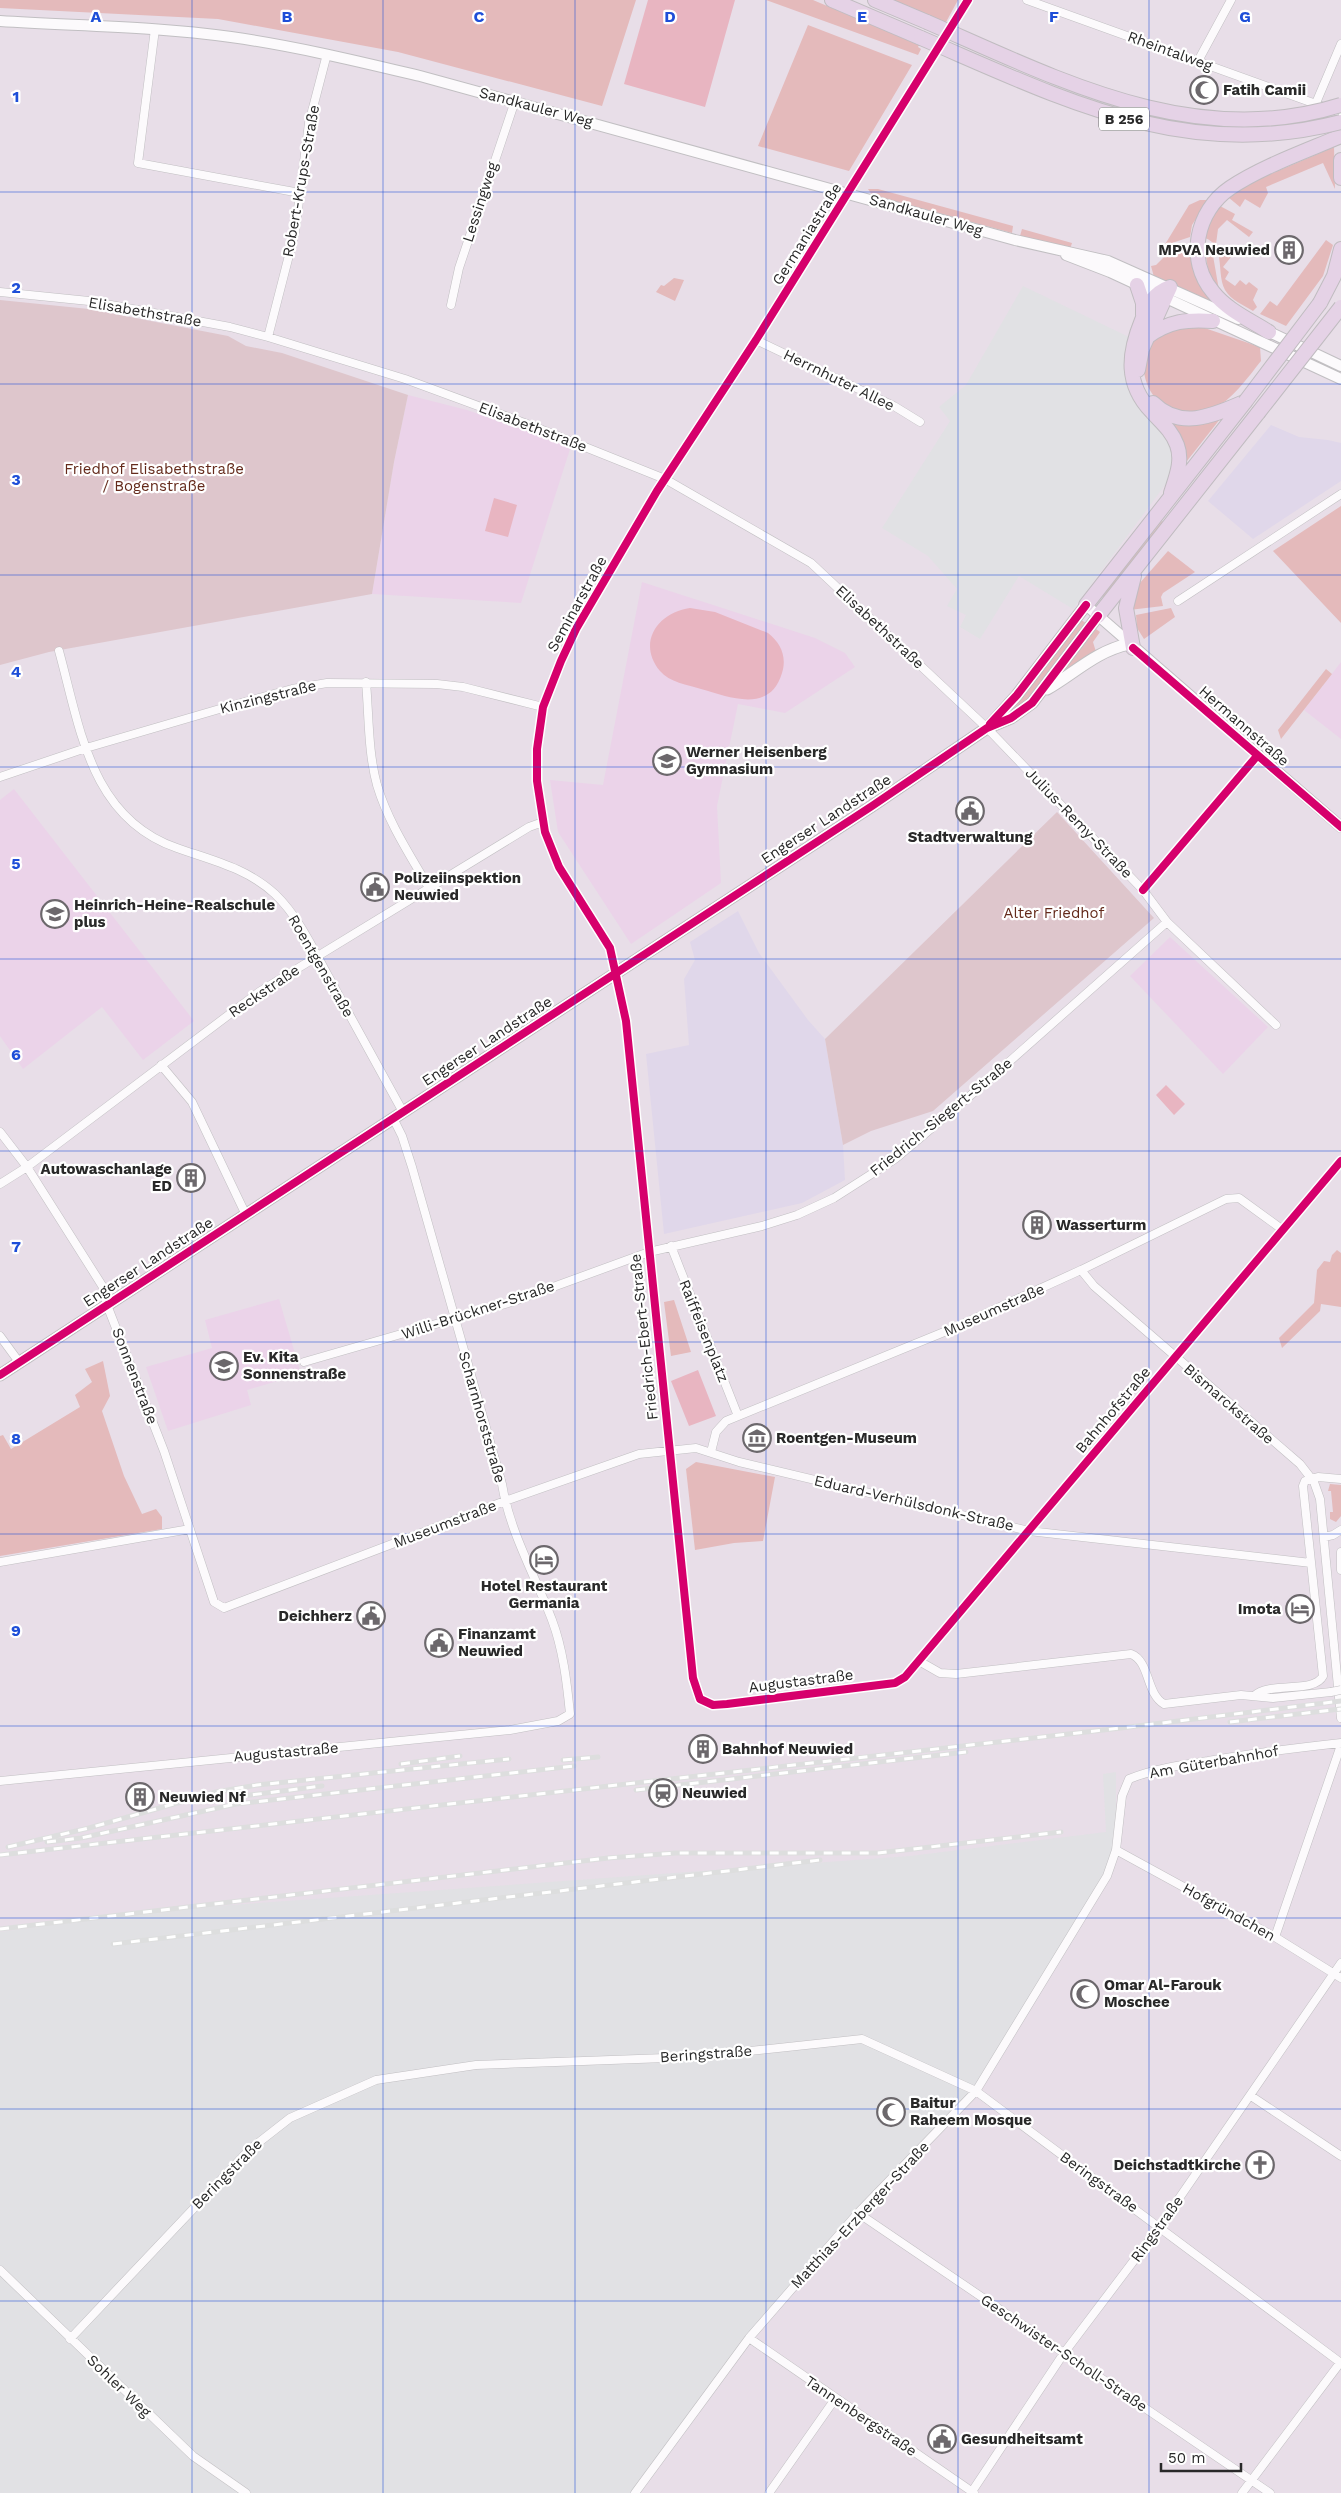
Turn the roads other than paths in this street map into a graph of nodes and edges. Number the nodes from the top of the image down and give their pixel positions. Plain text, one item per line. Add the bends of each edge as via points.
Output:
1 (832, 0) edge
2 (875, 0) edge
3 (968, 0) edge
4 (1027, 0) edge
5 (1231, 0) edge
6 (0, 21) edge
7 (156, 29) junction
8 (1341, 44) edge
9 (327, 54) junction
10 (1198, 61) junction
11 (515, 101) junction
12 (1316, 103) junction
13 (1341, 105) edge
14 (1341, 113) edge
15 (1341, 122) edge
16 (1341, 136) edge
17 (1341, 160) edge
18 (1341, 178) edge
19 (300, 193) junction
20 (849, 193) junction
21 (1341, 249) edge
22 (1061, 252) junction
23 (1138, 285) junction
24 (0, 292) edge
25 (1164, 293) junction
26 (451, 305) dead end
27 (1341, 307) edge
28 (1142, 318) junction
29 (1214, 321) junction
30 (1269, 332) junction
31 (268, 336) junction
32 (1147, 337) junction
33 (756, 340) junction
34 (1341, 366) edge
35 (1341, 379) edge
36 (1245, 402) junction
37 (920, 422) dead end
38 (665, 480) junction
39 (1341, 494) edge
40 (1168, 502) junction
41 (1136, 568) junction
42 (1178, 601) dead end
43 (1086, 605) junction
44 (1098, 616) junction
45 (1131, 646) junction
46 (59, 651) dead end
47 (366, 682) junction
48 (1041, 692) junction
49 (543, 707) junction
50 (987, 728) junction
51 (86, 748) junction
52 (1257, 756) junction
53 (0, 777) edge
54 (543, 822) junction
55 (1341, 827) edge
56 (429, 888) junction
57 (1144, 890) junction
58 (1167, 922) junction
59 (318, 956) junction
60 (617, 972) junction
61 (1276, 1025) dead end
62 (161, 1065) junction
63 (398, 1115) junction
64 (0, 1132) edge
65 (1341, 1161) edge
66 (27, 1167) junction
67 (0, 1184) edge
68 (246, 1215) junction
69 (1283, 1230) junction
70 (670, 1246) junction
71 (649, 1252) junction
72 (1081, 1270) junction
73 (106, 1305) junction
74 (454, 1320) junction
75 (0, 1336) edge
76 (1176, 1357) junction
77 (19, 1362) junction
78 (304, 1362) dead end
79 (0, 1375) edge
80 (738, 1416) junction
81 (668, 1450) junction
82 (711, 1452) junction
83 (1312, 1478) junction
84 (1341, 1479) edge
85 (505, 1501) junction
86 (190, 1528) junction
87 (1341, 1530) edge
88 (1029, 1531) junction
89 (1324, 1537) junction
90 (1341, 1552) edge
91 (0, 1562) edge
92 (1311, 1563) junction
93 (1341, 1570) edge
94 (224, 1608) joint
95 (919, 1661) junction
96 (905, 1677) joint
97 (1341, 1690) edge
98 (1254, 1696) junction
99 (700, 1698) joint
100 (570, 1714) joint
101 (1341, 1718) edge
102 (1341, 1744) edge
103 (0, 1781) edge
104 (1116, 1850) junction
105 (1275, 1938) junction
106 (1341, 1963) edge
107 (1338, 1976) edge
108 (976, 2091) junction
109 (1251, 2096) junction
110 (1341, 2156) edge
111 (858, 2213) junction
112 (1160, 2226) junction
113 (0, 2270) edge
114 (749, 2338) junction
115 (70, 2339) junction
116 (1064, 2353) junction
117 (1341, 2363) edge
118 (835, 2399) junction
119 (1251, 2482) junction
120 (972, 2492) edge
121 (246, 2493) edge
122 (635, 2493) edge
123 (770, 2493) edge
124 (1242, 2493) edge
125 (1270, 2493) edge

1 - 15 highway, B 256, bridge via 1061,98 1151,126 1199,134 1240,136 1292,132
2 - 13 highway, B 256, bridge via 1066,82 1153,110 1239,119 1288,116
3 - 20 street, Germaniastraße
4 - 10 street, Rheintalweg
5 - 10 street
6 - 7 street, Sandkauler Weg
7 - 9 street, Sandkauler Weg via 231,37
7 - 19 street via 138,163
8 - 12 street
9 - 11 street, Sandkauler Weg
9 - 19 street, Robert-Krups-Straße via 309,123
10 - 12 street, Rheintalweg
11 - 20 street, Sandkauler Weg
11 - 26 street, Lessingweg via 459,268
12 - 14 street, Rheintalweg
16 - 30 highway via 1239,182 1214,203 1200,227 1197,248 1201,271 1213,293 1228,307
17 - 18 highway
19 - 31 street, Robert-Krups-Straße via 295,232
20 - 22 street, Sandkauler Weg
20 - 33 street, Germaniastraße
21 - 36 highway, bridge via 1334,276 1320,303
22 - 23 street, Sandkauler Weg
22 - 25 street, Sandkauler Weg via 1108,261
23 - 25 street, Sandkauler Weg
23 - 28 highway via 1143,303
24 - 31 street, Elisabethstraße via 89,301
25 - 28 highway via 1151,300
25 - 29 street, Sandkauler Weg
25 - 30 street, Sandkauler Weg
25 - 32 highway
27 - 41 highway, bridge
28 - 40 highway via 1131,353 1130,370 1140,397 1177,445 1179,463
29 - 32 highway via 1178,321
29 - 35 street, Sandkauler Weg
30 - 34 street, Sandkauler Weg
31 - 38 street, Elisabethstraße via 530,424
32 - 36 highway via 1138,373 1146,393 1161,410 1176,417 1198,419
33 - 37 street, Herrnhuter Allee via 894,406
33 - 38 street, Germaniastraße
36 - 40 highway
38 - 49 street, Seminarstraße via 576,629
38 - 50 street, Elisabethstraße via 811,563
39 - 42 street
40 - 43 highway
41 - 44 highway
41 - 45 highway via 1126,608
43 - 44 street, Hermannstraße
43 - 50 main road, Engerser Landstraße via 1017,695
44 - 45 street, Hermannstraße
44 - 48 main road, Engerser Landstraße
45 - 48 main road via 1102,653
45 - 52 street, Hermannstraße
46 - 51 street, Roentgenstraße
47 - 49 street, Kinzingstraße via 463,687
47 - 51 street, Kinzingstraße via 327,683 292,689
47 - 56 street via 370,738 378,785 396,830
48 - 50 main road, Engerser Landstraße via 1012,718
49 - 54 street, Seminarstraße via 537,749 537,781
50 - 57 street, Julius-Remy-Straße
50 - 60 main road, Engerser Landstraße
51 - 53 street, Kinzingstraße
51 - 59 street, Roentgenstraße via 101,786 127,817 164,843 225,864 259,882 275,894
52 - 55 street, Hermannstraße
52 - 57 street
54 - 56 street, Reckstraße via 528,827
54 - 60 street, Seminarstraße via 559,867 610,948
56 - 59 street, Reckstraße
57 - 58 street, Julius-Remy-Straße
58 - 61 street, Julius-Remy-Straße
58 - 70 street, Friedrich-Siegert-Straße via 876,1173 797,1215
59 - 62 street, Reckstraße via 259,992
59 - 63 street, Roentgenstraße
60 - 63 main road, Engerser Landstraße
60 - 71 street, Friedrich-Ebert-Straße via 626,1021
62 - 66 street, Reckstraße
62 - 68 street via 192,1102
63 - 68 main road, Engerser Landstraße
63 - 74 street, Scharnhorststraße
64 - 66 street, Sonnenstraße
65 - 69 street, Bahnhofstraße
66 - 67 street, Reckstraße
66 - 73 street, Sonnenstraße via 103,1287
68 - 73 main road, Engerser Landstraße
69 - 72 street, Museumstraße via 1239,1198 1232,1197
69 - 76 street, Bahnhofstraße
70 - 71 street, Friedrich-Siegert-Straße
70 - 80 street, Raiffeisenplatz
71 - 74 street, Willi-Brückner-Straße
71 - 81 street, Friedrich-Ebert-Straße
72 - 76 street, Bismarckstraße via 1094,1286
72 - 80 street, Museumstraße via 940,1334
73 - 77 main road, Engerser Landstraße
73 - 86 street, Sonnenstraße via 164,1451
74 - 78 street, Willi-Brückner-Straße
74 - 85 street, Scharnhorststraße
75 - 77 street
76 - 83 street, Bismarckstraße
76 - 88 street, Bahnhofstraße
77 - 79 main road, Engerser Landstraße
80 - 82 street, Museumstraße via 721,1425
81 - 82 street, Eduard-Verhülsdonk-Straße via 696,1448
81 - 85 street, Museumstraße via 639,1454
81 - 99 street, Friedrich-Ebert-Straße via 693,1678
82 - 88 street, Eduard-Verhülsdonk-Straße via 738,1462
83 - 84 street
83 - 89 street via 1320,1495
83 - 92 street via 1305,1481 1302,1489
85 - 94 street, Museumstraße
85 - 100 street, Scharnhorststraße via 508,1516 553,1622
86 - 91 street
86 - 94 street, Sonnenstraße via 214,1602
87 - 89 street
88 - 92 street, Eduard-Verhülsdonk-Straße
88 - 95 street, Bahnhofstraße
89 - 101 street
90 - 93 street
92 - 98 street via 1322,1678 1318,1682 1264,1690
95 - 96 street, Bahnhofstraße
95 - 98 street via 940,1673 956,1674 1128,1653 1139,1659 1158,1699 1164,1704
96 - 99 street, Augustastraße via 895,1683 727,1704 712,1705
97 - 98 street, bridge via 1273,1698
100 - 103 street, Augustastraße via 558,1721 510,1730
102 - 104 street, Am Güterbahnhof via 1262,1752 1177,1766 1129,1779 1122,1796
102 - 105 street
104 - 105 street, Hofgründchen
104 - 108 street, Matthias-Erzberger-Straße via 1107,1876
105 - 107 street, Hofgründchen
106 - 107 street, Ringstraße
107 - 109 street, Ringstraße via 1276,2055
108 - 111 street, Matthias-Erzberger-Straße
108 - 112 street, Beringstraße
108 - 115 street, Beringstraße via 862,2039 693,2057 476,2065 376,2080 290,2118 248,2150
109 - 110 street
109 - 112 street, Ringstraße
111 - 114 street, Matthias-Erzberger-Straße
111 - 116 street, Geschwister-Scholl-Straße
112 - 116 street, Ringstraße
112 - 117 street, Beringstraße
113 - 115 street, Sohler Weg
114 - 118 street, Tannenbergstraße
114 - 122 street, Matthias-Erzberger-Straße
115 - 121 street, Sohler Weg via 193,2456
116 - 119 street, Geschwister-Scholl-Straße
116 - 120 street, Ringstraße
117 - 119 street
118 - 120 street, Tannenbergstraße
118 - 123 street
119 - 124 street
119 - 125 street, Geschwister-Scholl-Straße

